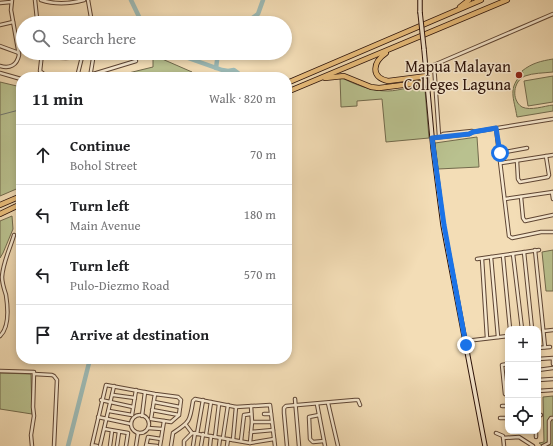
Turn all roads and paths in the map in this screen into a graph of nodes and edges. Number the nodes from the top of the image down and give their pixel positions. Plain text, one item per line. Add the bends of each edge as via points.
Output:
1 (35, 0) edge
2 (40, 0) edge
3 (84, 0) edge
4 (88, 0) edge
5 (420, 0) edge
6 (469, 0) edge
7 (481, 0) edge
8 (507, 0) edge
9 (11, 1) edge
10 (0, 3) edge
11 (448, 14) junction
12 (553, 14) edge
13 (37, 16) edge
14 (91, 16) edge
15 (13, 22) junction
16 (0, 25) edge
17 (16, 38) edge
18 (0, 46) edge
19 (397, 46) junction
20 (16, 52) edge
21 (17, 60) edge
22 (41, 60) edge
23 (81, 60) edge
24 (93, 60) edge
25 (136, 61) dead end
26 (0, 66) edge
27 (41, 72) edge
28 (78, 72) edge
29 (91, 72) edge
30 (102, 72) edge
31 (0, 73) edge
32 (427, 76) junction
33 (16, 77) edge
34 (318, 79) junction
35 (292, 81) edge
36 (427, 82) junction
37 (292, 90) edge
38 (553, 120) edge
39 (496, 128) junction
40 (439, 136) junction
41 (432, 138) junction
42 (527, 148) dead end
43 (500, 153) junction
44 (553, 155) edge
45 (546, 156) junction
46 (517, 161) junction
47 (501, 163) junction
48 (552, 192) edge
49 (521, 197) junction
50 (16, 198) edge
51 (505, 199) junction
52 (553, 199) edge
53 (1, 204) edge
54 (16, 206) edge
55 (0, 214) edge
56 (553, 215) edge
57 (553, 232) edge
58 (14, 235) dead end
59 (535, 250) junction
60 (538, 250) dead end
61 (524, 252) junction
62 (513, 254) junction
63 (503, 256) junction
64 (491, 257) junction
65 (477, 259) dead end
66 (482, 259) junction
67 (510, 326) edge
68 (522, 326) edge
69 (532, 326) edge
70 (553, 330) edge
71 (543, 332) junction
72 (0, 336) edge
73 (505, 336) edge
74 (498, 337) junction
75 (487, 338) junction
76 (466, 341) junction
77 (545, 347) junction
78 (550, 347) dead end
79 (541, 348) edge
80 (541, 359) edge
81 (505, 364) edge
82 (553, 364) edge
83 (553, 368) edge
84 (541, 370) edge
85 (0, 371) edge
86 (34, 374) junction
87 (553, 379) edge
88 (541, 380) edge
89 (114, 386) junction
90 (136, 390) junction
91 (553, 390) edge
92 (145, 392) junction
93 (541, 392) edge
94 (155, 394) junction
95 (505, 394) edge
96 (113, 395) junction
97 (135, 398) junction
98 (295, 399) dead end
99 (101, 400) junction
100 (202, 400) junction
101 (110, 402) junction
102 (154, 402) junction
103 (211, 402) junction
104 (328, 403) junction
105 (219, 404) junction
106 (317, 404) junction
107 (228, 405) junction
108 (295, 405) junction
109 (360, 405) dead end
110 (133, 406) junction
111 (251, 406) junction
112 (180, 407) junction
113 (236, 407) junction
114 (109, 410) junction
115 (152, 410) junction
116 (251, 414) junction
117 (264, 414) dead end
118 (271, 414) junction
119 (178, 415) junction
120 (319, 415) junction
121 (142, 416) junction
122 (98, 417) junction
123 (500, 418) dead end
124 (505, 418) edge
125 (553, 418) edge
126 (107, 419) junction
127 (164, 421) junction
128 (252, 422) junction
129 (272, 422) junction
130 (131, 424) junction
131 (186, 425) junction
132 (148, 428) junction
133 (105, 429) junction
134 (162, 430) junction
135 (273, 430) junction
136 (112, 431) junction
137 (120, 432) junction
138 (251, 432) junction
139 (138, 433) junction
140 (195, 433) junction
141 (496, 433) dead end
142 (536, 434) edge
143 (204, 435) junction
144 (213, 436) junction
145 (221, 438) junction
146 (504, 438) junction
147 (536, 438) dead end
148 (161, 439) junction
149 (228, 439) junction
150 (274, 439) junction
151 (234, 440) junction
152 (243, 441) junction
153 (324, 441) junction
154 (251, 442) junction
155 (146, 445) edge
156 (32, 446) edge
157 (54, 446) edge
158 (97, 446) edge
159 (100, 446) edge
160 (110, 446) edge
161 (117, 446) edge
162 (126, 446) edge
163 (136, 446) edge
164 (158, 446) edge
165 (171, 446) edge
166 (184, 446) edge
167 (193, 446) edge
168 (201, 446) edge
169 (210, 446) edge
170 (219, 446) edge
171 (227, 446) edge
172 (235, 446) edge
173 (244, 446) edge
174 (252, 446) edge
175 (275, 446) edge
176 (287, 446) edge
177 (299, 446) edge
178 (325, 446) edge
179 (338, 446) edge
180 (485, 446) edge
181 (504, 446) edge
182 (533, 446) edge
183 (543, 446) edge

1 - 13 street
2 - 3 street via 62,4
4 - 14 street
5 - 32 main road, bridge
6 - 11 highway
7 - 11 highway
8 - 19 highway
9 - 10 street
9 - 15 street
11 - 35 highway
12 - 40 street via 434,64
15 - 16 street
15 - 17 street
18 - 20 street
19 - 32 highway via 378,59 375,68 378,76 388,81
19 - 34 highway
21 - 26 street via 13,66
22 - 27 street
23 - 28 street
24 - 29 street
25 - 30 street
31 - 33 street
32 - 36 main road
34 - 36 highway via 344,76 379,88
34 - 37 highway
36 - 41 main road
38 - 39 street
39 - 40 street via 469,134
39 - 43 street
40 - 41 street
41 - 76 main road via 444,225
42 - 43 street
43 - 47 street
44 - 45 street
45 - 46 street
45 - 46 street via 548,177 526,182 520,182 518,179
46 - 47 street
47 - 51 street
48 - 49 street
48 - 52 street
49 - 51 street
49 - 56 street via 525,221
50 - 53 highway
51 - 57 street via 510,237
54 - 55 highway
58 - 72 street via 3,267 7,319 4,333
59 - 60 street
59 - 61 street
59 - 71 street
61 - 62 street
61 - 69 street
62 - 63 street
62 - 68 street
63 - 64 street
63 - 67 street
64 - 66 street
64 - 74 street
65 - 66 street
66 - 75 street
70 - 71 street
71 - 77 street
73 - 74 street
74 - 75 street
75 - 76 street
76 - 180 main road
77 - 78 street
77 - 79 street
80 - 82 street via 552,358
81 - 95 street via 502,365
83 - 84 street
85 - 86 street
86 - 156 street
86 - 157 street via 52,375 57,380
87 - 88 street
89 - 90 street
89 - 96 street
89 - 99 street via 106,385
90 - 92 street
90 - 97 street
91 - 93 street
92 - 94 street
92 - 121 street
94 - 102 street
94 - 112 street via 178,397 181,400
96 - 97 street
96 - 101 street
97 - 110 street
98 - 108 street
99 - 101 street
99 - 122 street
100 - 103 street
100 - 131 street via 193,401
100 - 140 street
101 - 110 street
101 - 114 street
102 - 112 street
102 - 115 street
103 - 105 street
103 - 143 street
104 - 106 street
104 - 109 street via 358,400
104 - 179 street
105 - 107 street
105 - 144 street
106 - 108 street
106 - 120 street
107 - 113 street
107 - 145 street
108 - 176 street via 284,408
108 - 177 street
110 - 114 street via 132,415
111 - 113 street
111 - 116 street
111 - 118 street via 270,405
112 - 119 street
113 - 151 street
114 - 126 street
115 - 119 street
115 - 127 street via 151,419
116 - 128 street
116 - 152 street via 244,416
117 - 118 street
118 - 129 street
119 - 127 street via 171,422
120 - 153 street
120 - 153 street via 309,417 310,439 313,442
121 - 130 street via 134,417
121 - 132 street via 148,421
122 - 126 street
122 - 158 street via 92,445
123 - 124 street
125 - 183 street via 549,421 549,443
126 - 130 street
126 - 133 street
127 - 134 street
128 - 129 street
128 - 138 street
129 - 135 street
130 - 139 street via 133,430
131 - 140 street
131 - 165 street via 174,434
132 - 134 street
132 - 139 street
133 - 136 street
133 - 159 street
134 - 148 street
135 - 138 street
135 - 150 street
136 - 137 street
136 - 160 street
137 - 161 street
137 - 162 street via 128,433
138 - 154 street
139 - 163 street
140 - 143 street
140 - 166 street via 184,441
140 - 167 street
141 - 146 street
142 - 147 street
143 - 144 street
143 - 168 street
144 - 145 street
144 - 169 street
145 - 149 street
145 - 170 street
146 - 181 street
146 - 182 street via 519,437
148 - 155 street via 148,437
148 - 164 street
149 - 151 street
149 - 171 street
150 - 154 street
150 - 175 street
151 - 152 street
151 - 172 street
152 - 154 street
152 - 173 street
153 - 178 street
154 - 174 street
155 - 164 street

